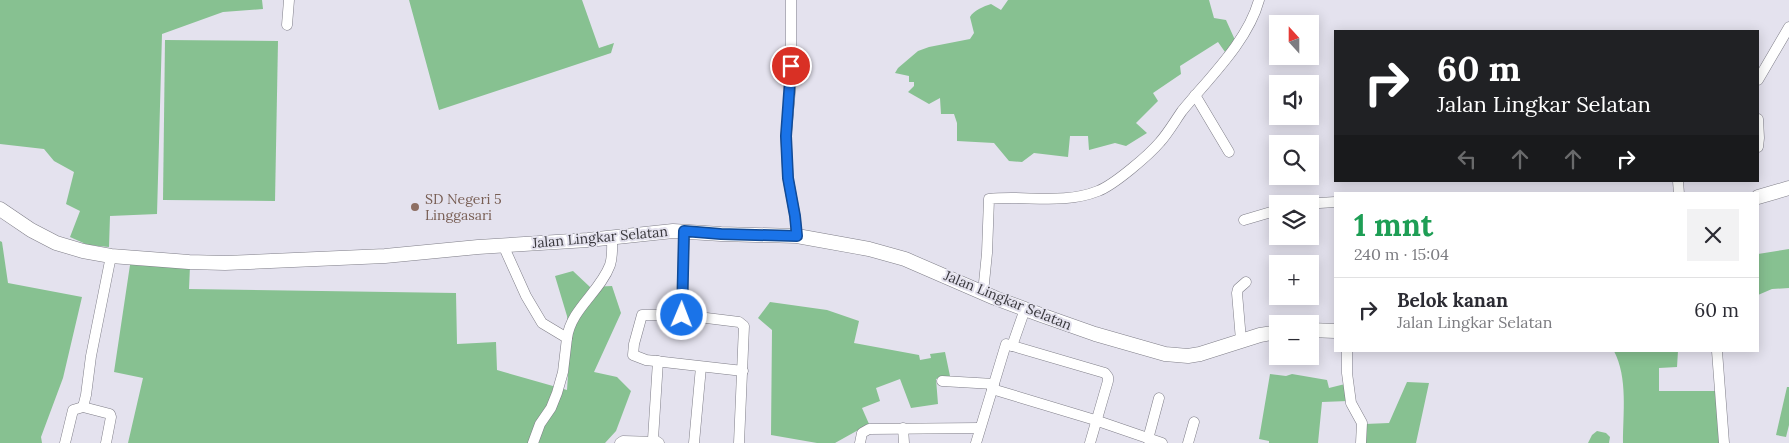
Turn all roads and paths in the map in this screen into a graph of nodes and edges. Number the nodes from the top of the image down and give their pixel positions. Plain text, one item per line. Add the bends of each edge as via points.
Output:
1 (288, 0) edge
2 (792, 0) edge
3 (1259, 0) edge
4 (287, 25) dead end
5 (1789, 26) edge
6 (1759, 78) edge
7 (1196, 95) junction
8 (1229, 152) dead end
9 (1789, 188) edge
10 (1759, 197) edge
11 (1334, 202) edge
12 (1319, 203) edge
13 (0, 209) edge
14 (1269, 213) edge
15 (1244, 220) dead end
16 (684, 231) junction
17 (797, 236) junction
18 (612, 238) junction
19 (503, 245) junction
20 (112, 256) junction
21 (1246, 282) dead end
22 (983, 293) junction
23 (1025, 309) junction
24 (682, 315) junction
25 (1319, 330) edge
26 (1334, 331) edge
27 (1269, 334) edge
28 (567, 338) junction
29 (1242, 340) junction
30 (1012, 346) junction
31 (1347, 352) edge
32 (1717, 352) edge
33 (658, 361) junction
34 (701, 368) junction
35 (743, 371) junction
36 (942, 381) dead end
37 (993, 387) junction
38 (1159, 398) dead end
39 (83, 407) junction
40 (1095, 420) junction
41 (1194, 422) dead end
42 (903, 428) junction
43 (980, 428) junction
44 (1148, 438) junction
45 (657, 442) edge
46 (979, 442) edge
47 (65, 443) edge
48 (106, 443) edge
49 (533, 443) edge
50 (620, 443) edge
51 (694, 443) edge
52 (739, 443) edge
53 (860, 443) edge
54 (904, 443) edge
55 (1090, 443) edge
56 (1162, 443) edge
57 (1188, 443) edge
58 (1361, 443) edge
59 (1724, 443) edge

1 - 4 street
2 - 17 street via 791,82 786,136 788,178
3 - 7 street via 1256,12 1232,50
5 - 6 street
7 - 8 street
7 - 22 street via 1160,143 1100,191 1058,199 989,199
9 - 10 street
11 - 12 street
13 - 20 street, Jalan Lingkar Selatan via 56,243 83,252
14 - 15 street
16 - 17 street, Jalan Lingkar Selatan
16 - 18 street, Jalan Lingkar Selatan
16 - 24 street
17 - 22 street, Jalan Lingkar Selatan via 906,259
18 - 19 street, Jalan Lingkar Selatan
18 - 28 street via 610,265 568,327
19 - 20 street, Jalan Lingkar Selatan via 385,256 225,263
19 - 28 street via 542,323
20 - 39 street
21 - 29 street via 1237,294
22 - 23 street, Jalan Lingkar Selatan
23 - 29 street, Jalan Lingkar Selatan via 1075,328 1172,355 1200,354
23 - 30 street
24 - 33 street via 641,316 633,354
24 - 35 street via 744,325
25 - 26 street
27 - 29 street, Jalan Lingkar Selatan
28 - 49 street via 557,393
30 - 37 street via 1006,344
30 - 40 street via 1105,373 1108,381
31 - 58 street via 1351,403 1362,423
32 - 59 street
33 - 34 street
33 - 45 street via 653,439
34 - 35 street
34 - 51 street
35 - 52 street
36 - 37 street
37 - 40 street
37 - 43 street
38 - 44 street
39 - 47 street via 73,410
39 - 48 street via 110,414
40 - 44 street
40 - 55 street
41 - 57 street
42 - 43 street
42 - 53 street via 869,430 862,433
42 - 54 street
43 - 46 street
44 - 56 street
45 - 50 street

